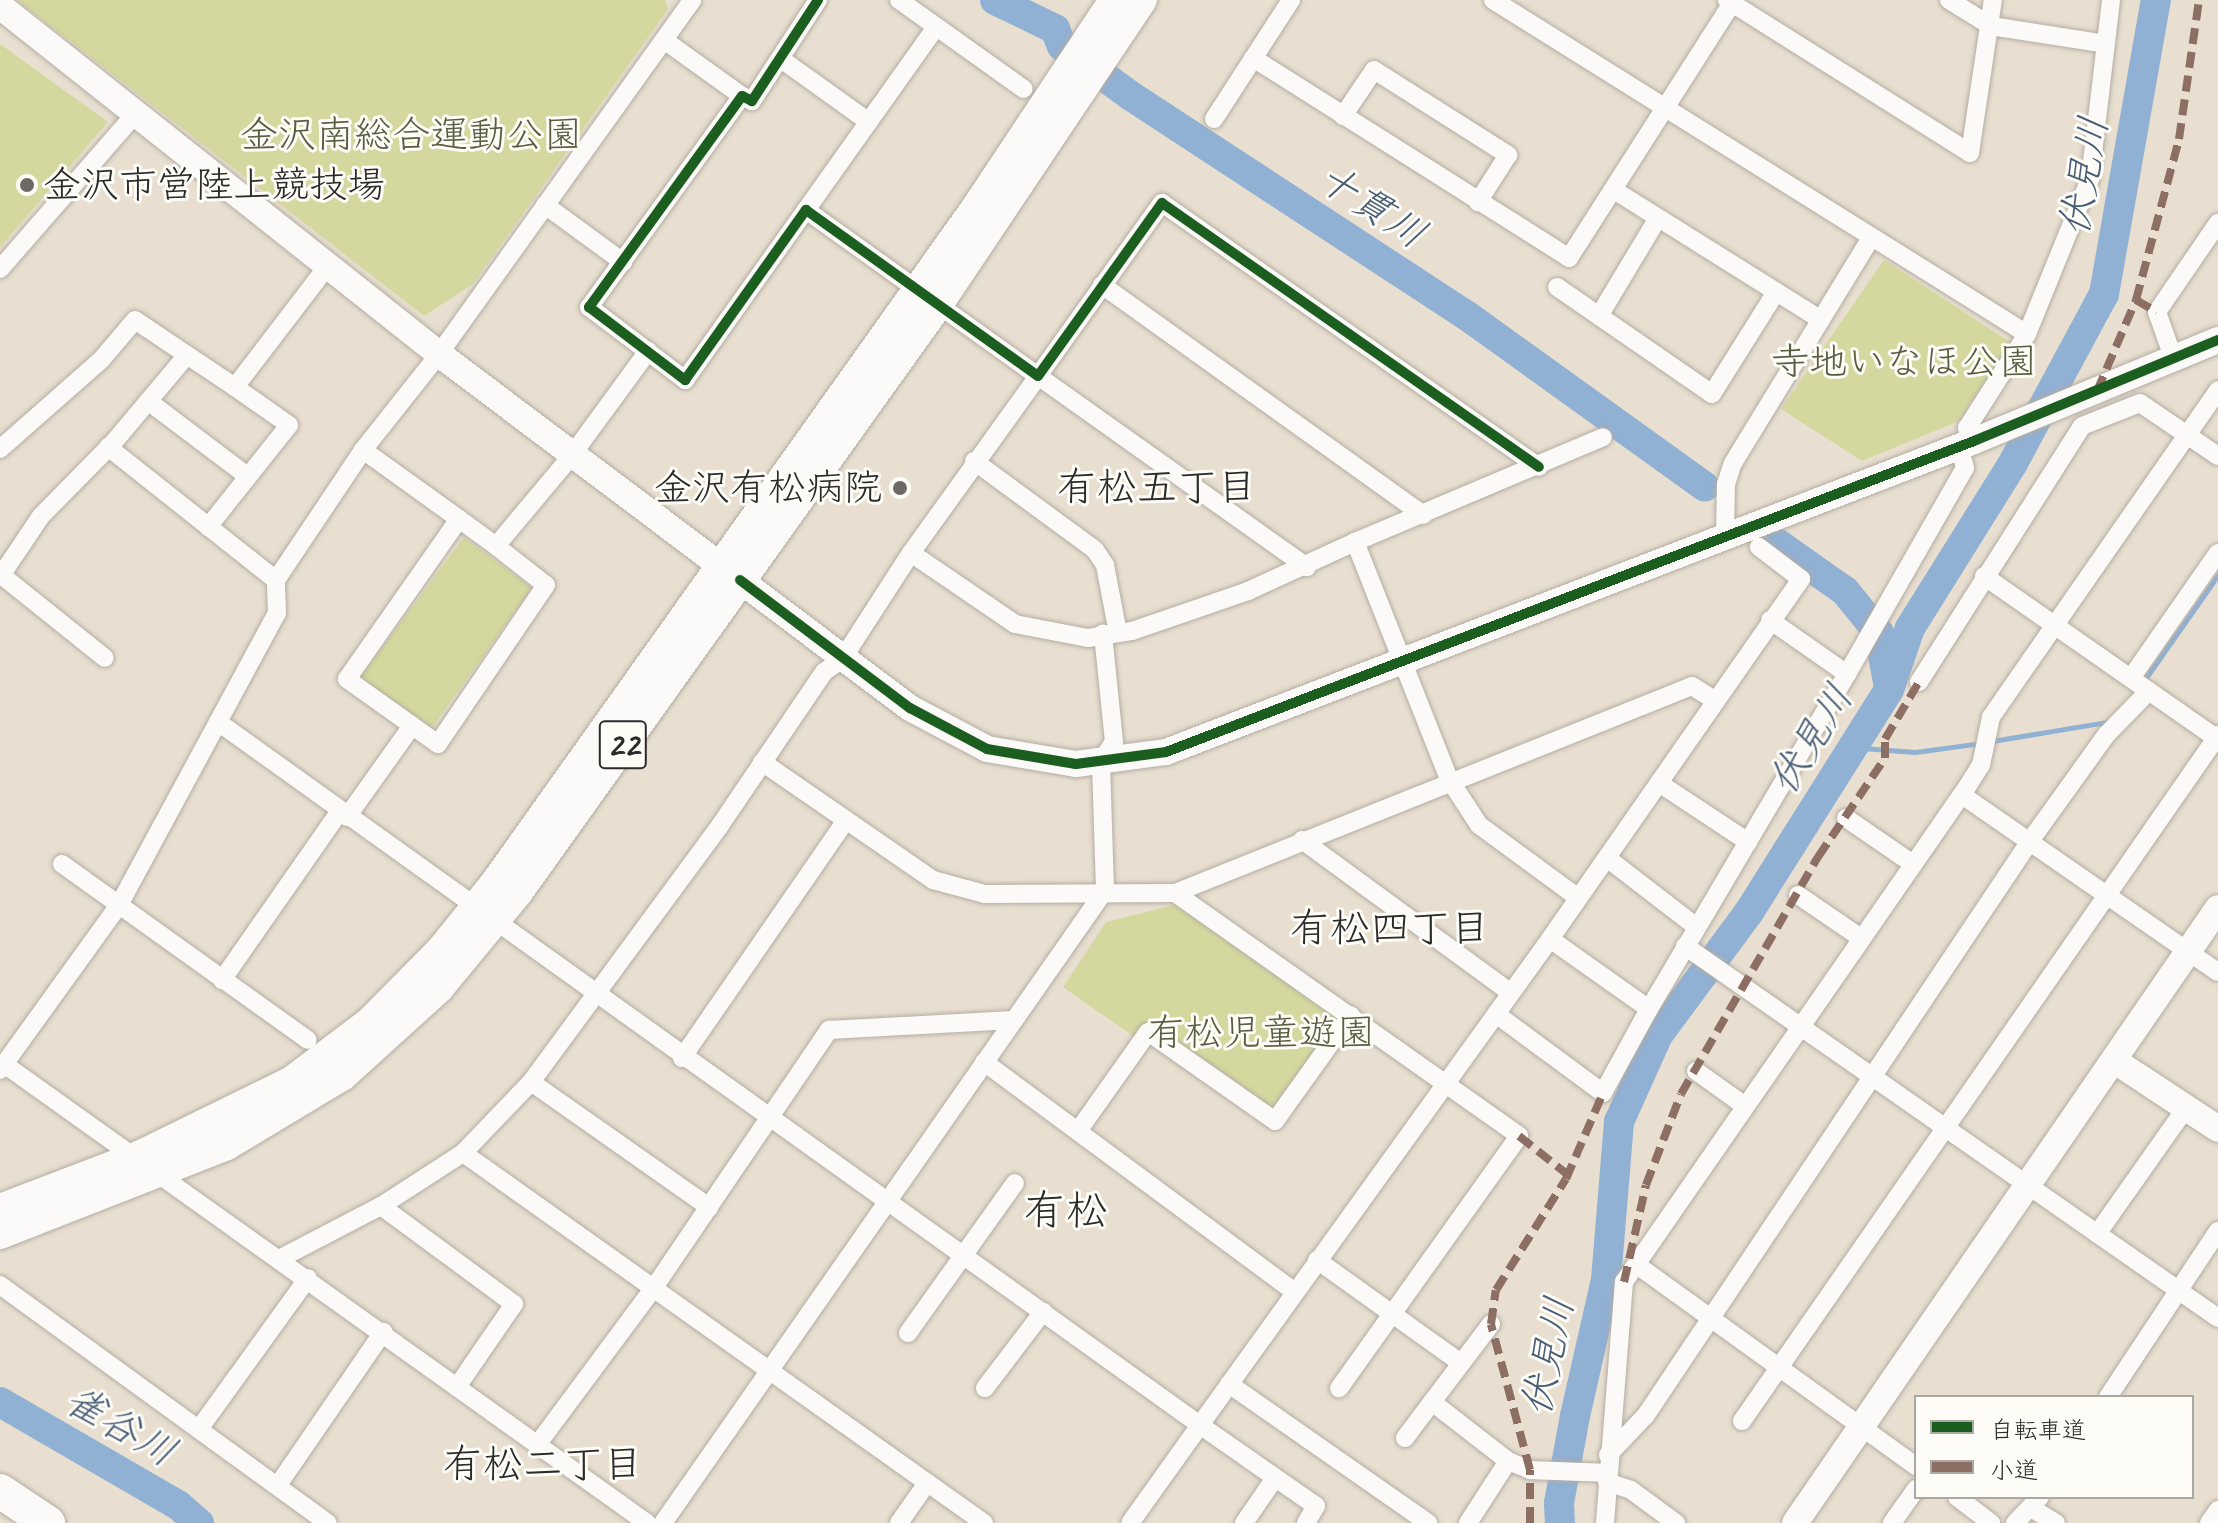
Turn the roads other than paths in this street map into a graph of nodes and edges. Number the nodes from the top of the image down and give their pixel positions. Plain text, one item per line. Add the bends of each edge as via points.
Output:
1 (818, 0) edge
2 (899, 0) edge
3 (1114, 0) edge
4 (1142, 0) edge
5 (1291, 0) edge
6 (1493, 0) edge
7 (1949, 0) edge
8 (1993, 0) edge
9 (2111, 0) edge
10 (1731, 1) edge
11 (688, 2) edge
12 (0, 6) edge
13 (1991, 26) junction
14 (936, 27) junction
15 (664, 40) junction
16 (2106, 44) junction
17 (1253, 58) junction
18 (781, 59) junction
19 (1086, 62) junction
20 (1024, 89) dead end
21 (742, 96) junction
22 (1666, 109) junction
23 (137, 112) junction
24 (1343, 116) junction
25 (1214, 119) dead end
26 (869, 122) junction
27 (1614, 190) junction
28 (1478, 202) junction
29 (545, 205) junction
30 (806, 210) junction
31 (1658, 218) junction
32 (2218, 223) edge
33 (1871, 238) junction
34 (623, 262) junction
35 (329, 264) junction
36 (0, 269) edge
37 (1102, 285) junction
38 (1557, 287) dead end
39 (1776, 292) junction
40 (928, 296) junction
41 (1599, 316) junction
42 (1821, 320) junction
43 (2027, 334) junction
44 (2218, 340) edge
45 (648, 351) junction
46 (439, 354) junction
47 (187, 355) junction
48 (2173, 357) junction
49 (1038, 376) junction
50 (235, 387) junction
51 (2218, 390) edge
52 (148, 401) junction
53 (2187, 435) junction
54 (1603, 437) dead end
55 (1967, 443) junction
56 (108, 447) junction
57 (0, 449) edge
58 (363, 450) junction
59 (572, 455) junction
60 (2218, 456) edge
61 (974, 461) junction
62 (1539, 467) junction
63 (246, 475) junction
64 (1423, 515) junction
65 (459, 519) junction
66 (208, 527) junction
67 (1725, 535) junction
68 (1355, 542) junction
69 (496, 546) junction
70 (1759, 547) dead end
71 (911, 553) junction
72 (2218, 553) edge
73 (1307, 567) junction
74 (730, 573) junction
75 (0, 576) edge
76 (1984, 576) junction
77 (276, 580) junction
78 (1770, 620) junction
79 (2056, 626) junction
80 (1110, 633) junction
81 (105, 658) dead end
82 (843, 658) junction
83 (1405, 660) junction
84 (1847, 674) junction
85 (1919, 682) dead end
86 (2141, 685) junction
87 (1716, 701) junction
88 (218, 722) junction
89 (412, 726) junction
90 (2217, 737) edge
91 (1101, 761) junction
92 (762, 762) junction
93 (1449, 779) junction
94 (1659, 783) junction
95 (1962, 795) junction
96 (343, 815) junction
97 (1846, 818) dead end
98 (845, 822) junction
99 (1302, 840) junction
100 (2030, 841) junction
101 (1748, 842) junction
102 (1607, 858) junction
103 (62, 864) dead end
104 (1913, 864) junction
105 (1105, 890) junction
106 (1175, 893) junction
107 (2105, 894) junction
108 (1798, 895) dead end
109 (1577, 897) junction
110 (119, 905) junction
111 (2218, 908) edge
112 (484, 915) junction
113 (1694, 925) junction
114 (1861, 938) junction
115 (1550, 939) junction
116 (1685, 946) junction
117 (2189, 952) junction
118 (2218, 972) edge
119 (222, 980) junction
120 (1511, 993) junction
121 (596, 998) junction
122 (1649, 1009) junction
123 (1496, 1014) junction
124 (1351, 1015) junction
125 (1013, 1020) junction
126 (1801, 1025) junction
127 (308, 1040) dead end
128 (682, 1058) junction
129 (2115, 1061) junction
130 (984, 1062) junction
131 (2, 1067) edge
132 (1696, 1071) dead end
133 (1873, 1076) junction
134 (531, 1082) junction
135 (1447, 1082) junction
136 (1745, 1106) junction
137 (2186, 1108) junction
138 (768, 1119) junction
139 (1945, 1127) junction
140 (2218, 1129) edge
141 (1078, 1131) junction
142 (463, 1153) junction
143 (151, 1164) junction
144 (1015, 1183) dead end
145 (2028, 1185) junction
146 (887, 1200) junction
147 (381, 1206) junction
148 (709, 1207) junction
149 (0, 1209) edge
150 (2218, 1231) edge
151 (0, 1234) edge
152 (2097, 1234) junction
153 (961, 1254) junction
154 (281, 1258) junction
155 (1317, 1260) junction
156 (1637, 1265) junction
157 (308, 1278) junction
158 (0, 1285) edge
159 (655, 1286) junction
160 (1294, 1291) junction
161 (2178, 1291) junction
162 (1043, 1312) junction
163 (1393, 1313) junction
164 (1709, 1316) junction
165 (2218, 1318) edge
166 (1491, 1324) dead end
167 (383, 1332) junction
168 (908, 1333) dead end
169 (1461, 1363) junction
170 (1781, 1367) junction
171 (768, 1369) junction
172 (1229, 1384) junction
173 (457, 1387) junction
174 (985, 1388) dead end
175 (1339, 1388) dead end
176 (2109, 1395) edge
177 (1432, 1402) junction
178 (1742, 1421) dead end
179 (1200, 1425) junction
180 (1863, 1425) junction
181 (199, 1429) junction
182 (1405, 1438) dead end
183 (537, 1445) junction
184 (1508, 1461) junction
185 (1914, 1464) edge
186 (1608, 1470) junction
187 (1275, 1478) junction
188 (927, 1483) junction
189 (278, 1485) junction
190 (0, 1491) edge
191 (1914, 1492) edge
192 (1960, 1499) edge
193 (2035, 1502) edge
194 (2218, 1510) edge
195 (48, 1523) edge
196 (328, 1523) edge
197 (647, 1523) edge
198 (663, 1523) edge
199 (899, 1523) edge
200 (984, 1523) edge
201 (1130, 1523) edge
202 (1244, 1523) edge
203 (1306, 1523) edge
204 (1428, 1523) edge
205 (1468, 1523) edge
206 (1605, 1523) edge
207 (1676, 1523) edge
208 (1795, 1523) edge
209 (1892, 1523) edge
210 (1991, 1523) edge
211 (2015, 1523) edge
212 (2056, 1523) edge
213 (2209, 1523) edge

1 - 18 street
2 - 14 street
3 - 19 main road, 22
4 - 19 main road, 22
5 - 17 street
6 - 22 street
7 - 13 street
8 - 13 street
9 - 16 street
10 - 13 street via 1970,153
10 - 22 street
11 - 15 street
12 - 23 street
13 - 16 street
14 - 20 street
14 - 26 street
15 - 21 street
15 - 29 street
16 - 43 street via 2090,179
17 - 24 street
17 - 25 street
18 - 21 street via 752,101
18 - 26 street
19 - 40 main road, 22
21 - 34 street
22 - 27 street
22 - 33 street
23 - 35 street
23 - 36 street
24 - 28 street
24 - 28 street via 1374,70 1508,155
26 - 30 street
27 - 28 street via 1569,258
27 - 31 street
29 - 34 street
29 - 46 street
30 - 40 street
30 - 45 street via 685,380
31 - 39 street
31 - 41 street
32 - 48 street via 2157,312
33 - 42 street
33 - 43 street
34 - 45 street via 589,307
35 - 46 street
35 - 50 street
37 - 49 street
37 - 62 street via 1162,203
37 - 64 street
38 - 41 street
39 - 41 street via 1712,394
39 - 42 street
40 - 49 street
40 - 74 main road, 22
42 - 67 street via 1733,463 1726,484
43 - 55 street via 1967,428
44 - 48 street
45 - 59 street
46 - 58 street
46 - 59 street
47 - 50 street
47 - 52 street
47 - 57 street via 135,320 101,360
48 - 55 street
49 - 61 street
49 - 73 street
50 - 63 street via 289,425
51 - 53 street
52 - 56 street
52 - 63 street
53 - 60 street
53 - 76 street via 2140,403 2082,426
53 - 79 street
54 - 62 street
55 - 67 street
55 - 84 street via 1965,468
56 - 66 street
56 - 75 street via 41,516
58 - 65 street
58 - 77 street
59 - 69 street
59 - 74 street
61 - 71 street
61 - 80 street via 1095,550 1105,565
62 - 64 street
63 - 66 street
64 - 68 street
65 - 69 street
65 - 89 street via 347,679
66 - 77 street
67 - 83 street
68 - 73 street
68 - 83 street
69 - 89 street via 546,585 438,744
70 - 78 street via 1801,579
71 - 80 street via 1015,624 1061,635
71 - 82 street
72 - 86 street
73 - 80 street
74 - 82 street
74 - 112 main road, 22
75 - 81 street
76 - 79 street
76 - 85 street
77 - 88 street via 277,613
78 - 84 street
78 - 87 street
79 - 86 street
79 - 95 street via 1987,738
80 - 91 street via 1114,742
82 - 91 street via 910,708 987,749 1076,764
82 - 92 street via 824,672
83 - 91 street via 1166,752
83 - 93 street
84 - 101 street
86 - 90 street
86 - 100 street
87 - 93 street via 1692,686
87 - 94 street
88 - 96 street
88 - 110 street
89 - 96 street
90 - 107 street
91 - 105 street
92 - 98 street
92 - 121 street
93 - 99 street
93 - 109 street via 1479,825
94 - 101 street
94 - 102 street
95 - 100 street
95 - 104 street
96 - 112 street
96 - 119 street
97 - 104 street
98 - 105 street via 933,880 985,894
98 - 128 street
99 - 106 street
99 - 120 street
100 - 107 street
100 - 133 street
101 - 113 street
102 - 109 street
102 - 113 street
103 - 110 street
104 - 114 street
105 - 106 street
105 - 125 street
106 - 124 street
107 - 117 street
107 - 139 street
108 - 114 street
109 - 115 street
110 - 119 street
110 - 131 street
111 - 117 street
112 - 121 street
112 - 143 main road, 22 via 370,1022 303,1073
113 - 116 street
114 - 126 street
115 - 120 street
115 - 122 street
116 - 122 street
116 - 126 street
117 - 118 street
117 - 129 street
119 - 127 street
120 - 123 street
121 - 128 street
121 - 134 street
122 - 123 street via 1603,1093
123 - 135 street
124 - 135 street
124 - 141 street via 1275,1121 1148,1032
125 - 130 street
125 - 138 street via 829,1030
126 - 133 street
126 - 136 street
128 - 138 street
129 - 137 street
129 - 145 street
130 - 141 street
130 - 146 street
131 - 143 street
132 - 136 street
133 - 139 street
133 - 164 street
134 - 142 street
134 - 148 street
135 - 155 street
135 - 163 street via 1523,1130
136 - 156 street
137 - 140 street
137 - 152 street
138 - 146 street
138 - 148 street
139 - 145 street
139 - 170 street
141 - 160 street
142 - 147 street
142 - 159 street
143 - 149 main road, 22
143 - 151 main road, 22
143 - 154 street
144 - 153 street
145 - 152 street
145 - 180 street
146 - 153 street
146 - 171 street
147 - 154 street
147 - 173 street via 514,1304
148 - 159 street
150 - 161 street
152 - 161 street
153 - 162 street
153 - 168 street
154 - 157 street
155 - 160 street
155 - 163 street
156 - 164 street
156 - 186 street via 1624,1282
157 - 167 street
157 - 181 street
158 - 181 street
159 - 171 street
159 - 183 street
160 - 172 street
161 - 165 street
161 - 176 street
162 - 174 street
162 - 179 street
163 - 169 street
163 - 175 street
164 - 170 street
164 - 186 street
166 - 169 street
167 - 173 street
167 - 189 street
169 - 177 street
170 - 178 street
170 - 180 street
171 - 188 street
171 - 198 street
172 - 179 street
172 - 204 street
173 - 183 street
177 - 182 street
177 - 184 street
179 - 187 street
179 - 201 street
180 - 185 street
180 - 208 street
181 - 189 street
183 - 197 street
184 - 186 street via 1530,1470
184 - 205 street
186 - 206 street
186 - 207 street
187 - 202 street
187 - 203 street via 1316,1506
188 - 199 street
188 - 200 street
189 - 196 street
190 - 195 highway
191 - 209 street
192 - 210 street
193 - 211 street
193 - 212 street
194 - 213 street

